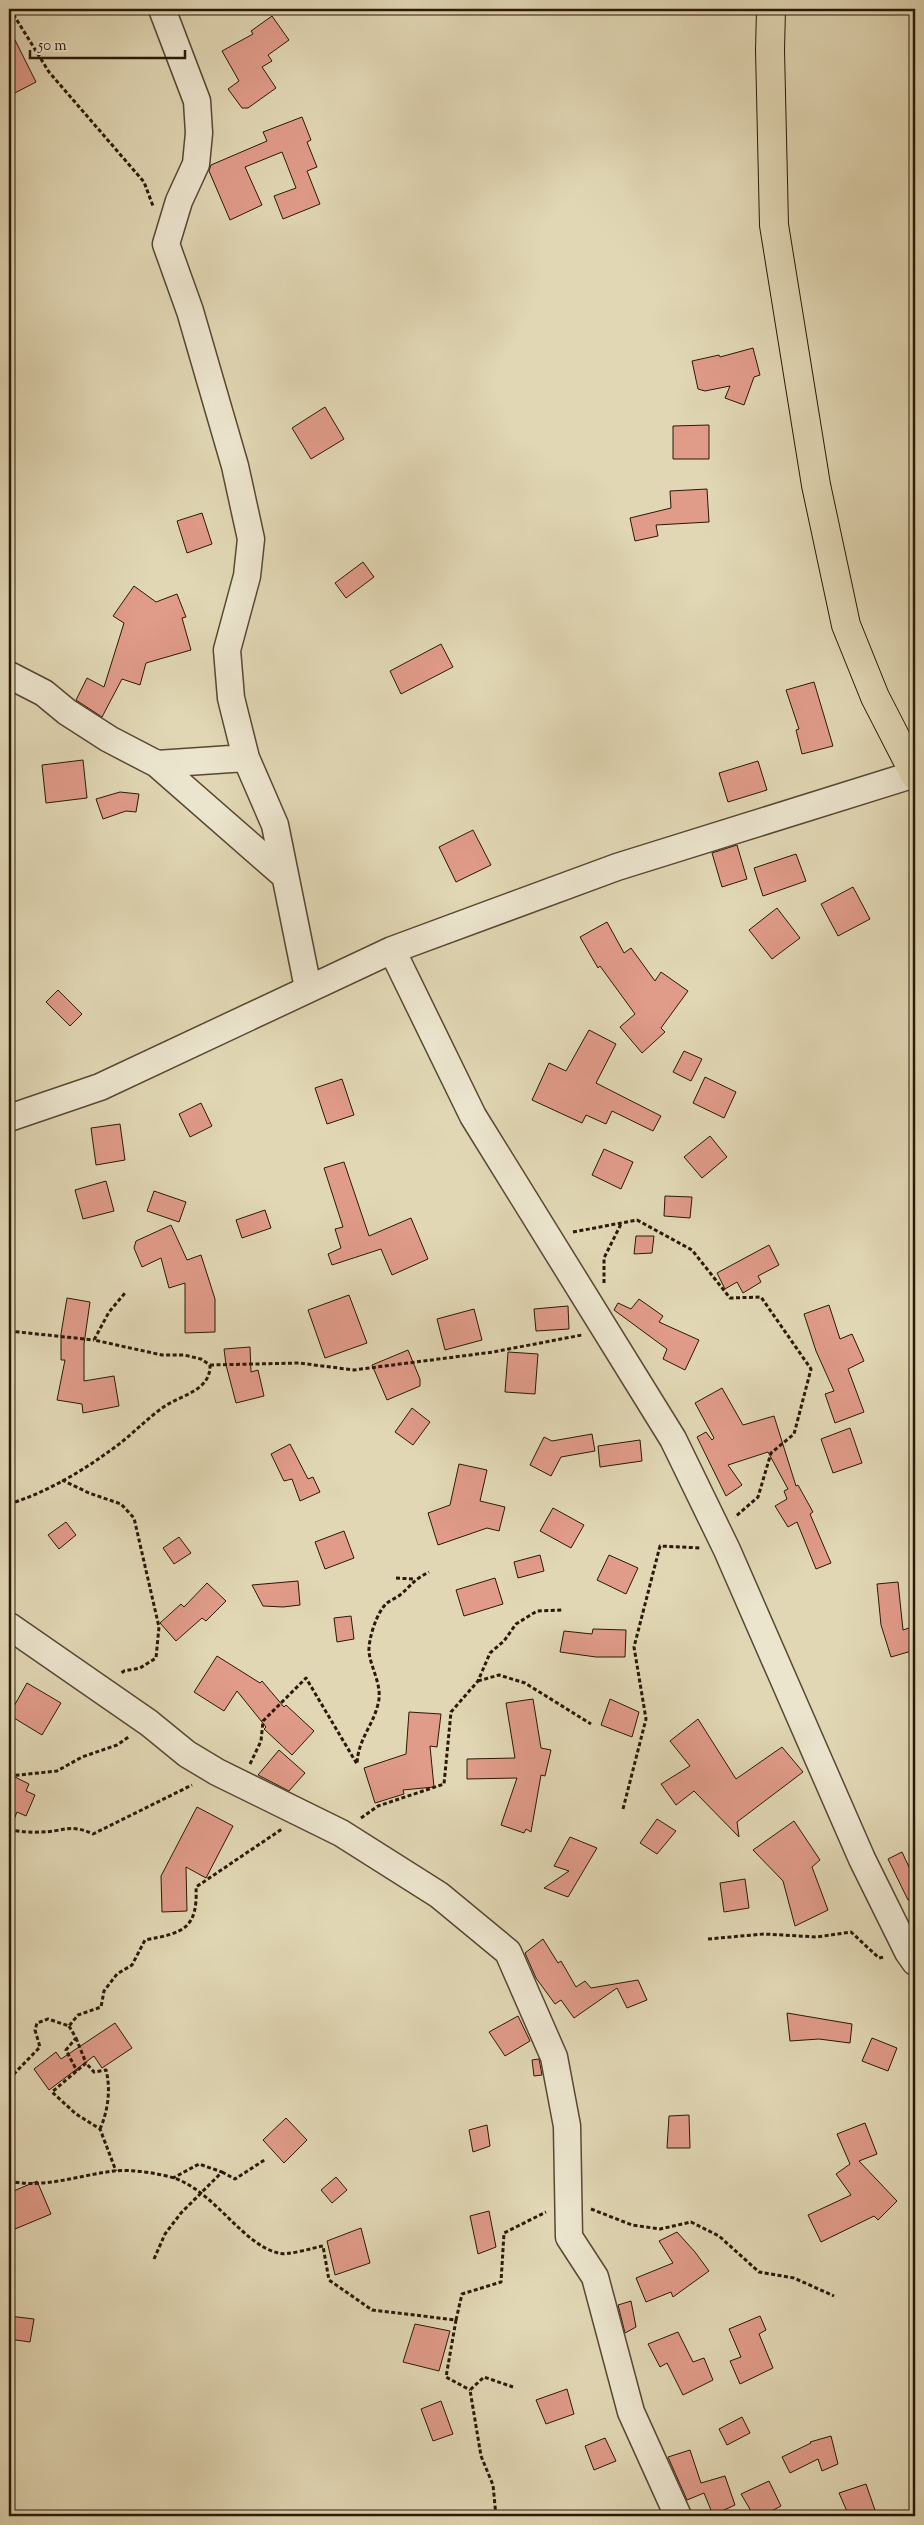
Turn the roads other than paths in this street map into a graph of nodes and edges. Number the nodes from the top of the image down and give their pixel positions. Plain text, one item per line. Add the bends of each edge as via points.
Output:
1 (162, 9) edge
2 (771, 9) edge
3 (9, 676) edge
4 (246, 758) junction
5 (157, 764) junction
6 (915, 775) edge
7 (285, 876) junction
8 (392, 950) junction
9 (308, 988) junction
10 (9, 1118) edge
11 (9, 1626) edge
12 (911, 1957) edge
13 (678, 2516) edge

1 - 4 street via 197,101 198,133 196,164 179,201 166,244 190,311 235,466 251,539 247,576 227,650 231,698
2 - 6 main road via 774,225 816,485 846,625 875,697
3 - 5 street via 44,692 67,712 109,739
4 - 5 street
4 - 7 street via 275,825
5 - 7 street
6 - 8 street via 617,867
7 - 9 street
8 - 9 street
8 - 12 street via 473,1116 673,1439 722,1541 862,1859
9 - 10 street via 100,1087
11 - 13 street via 149,1723 187,1754 340,1833 439,1895 508,1952 554,2057 567,2126 569,2237 595,2277 631,2412

